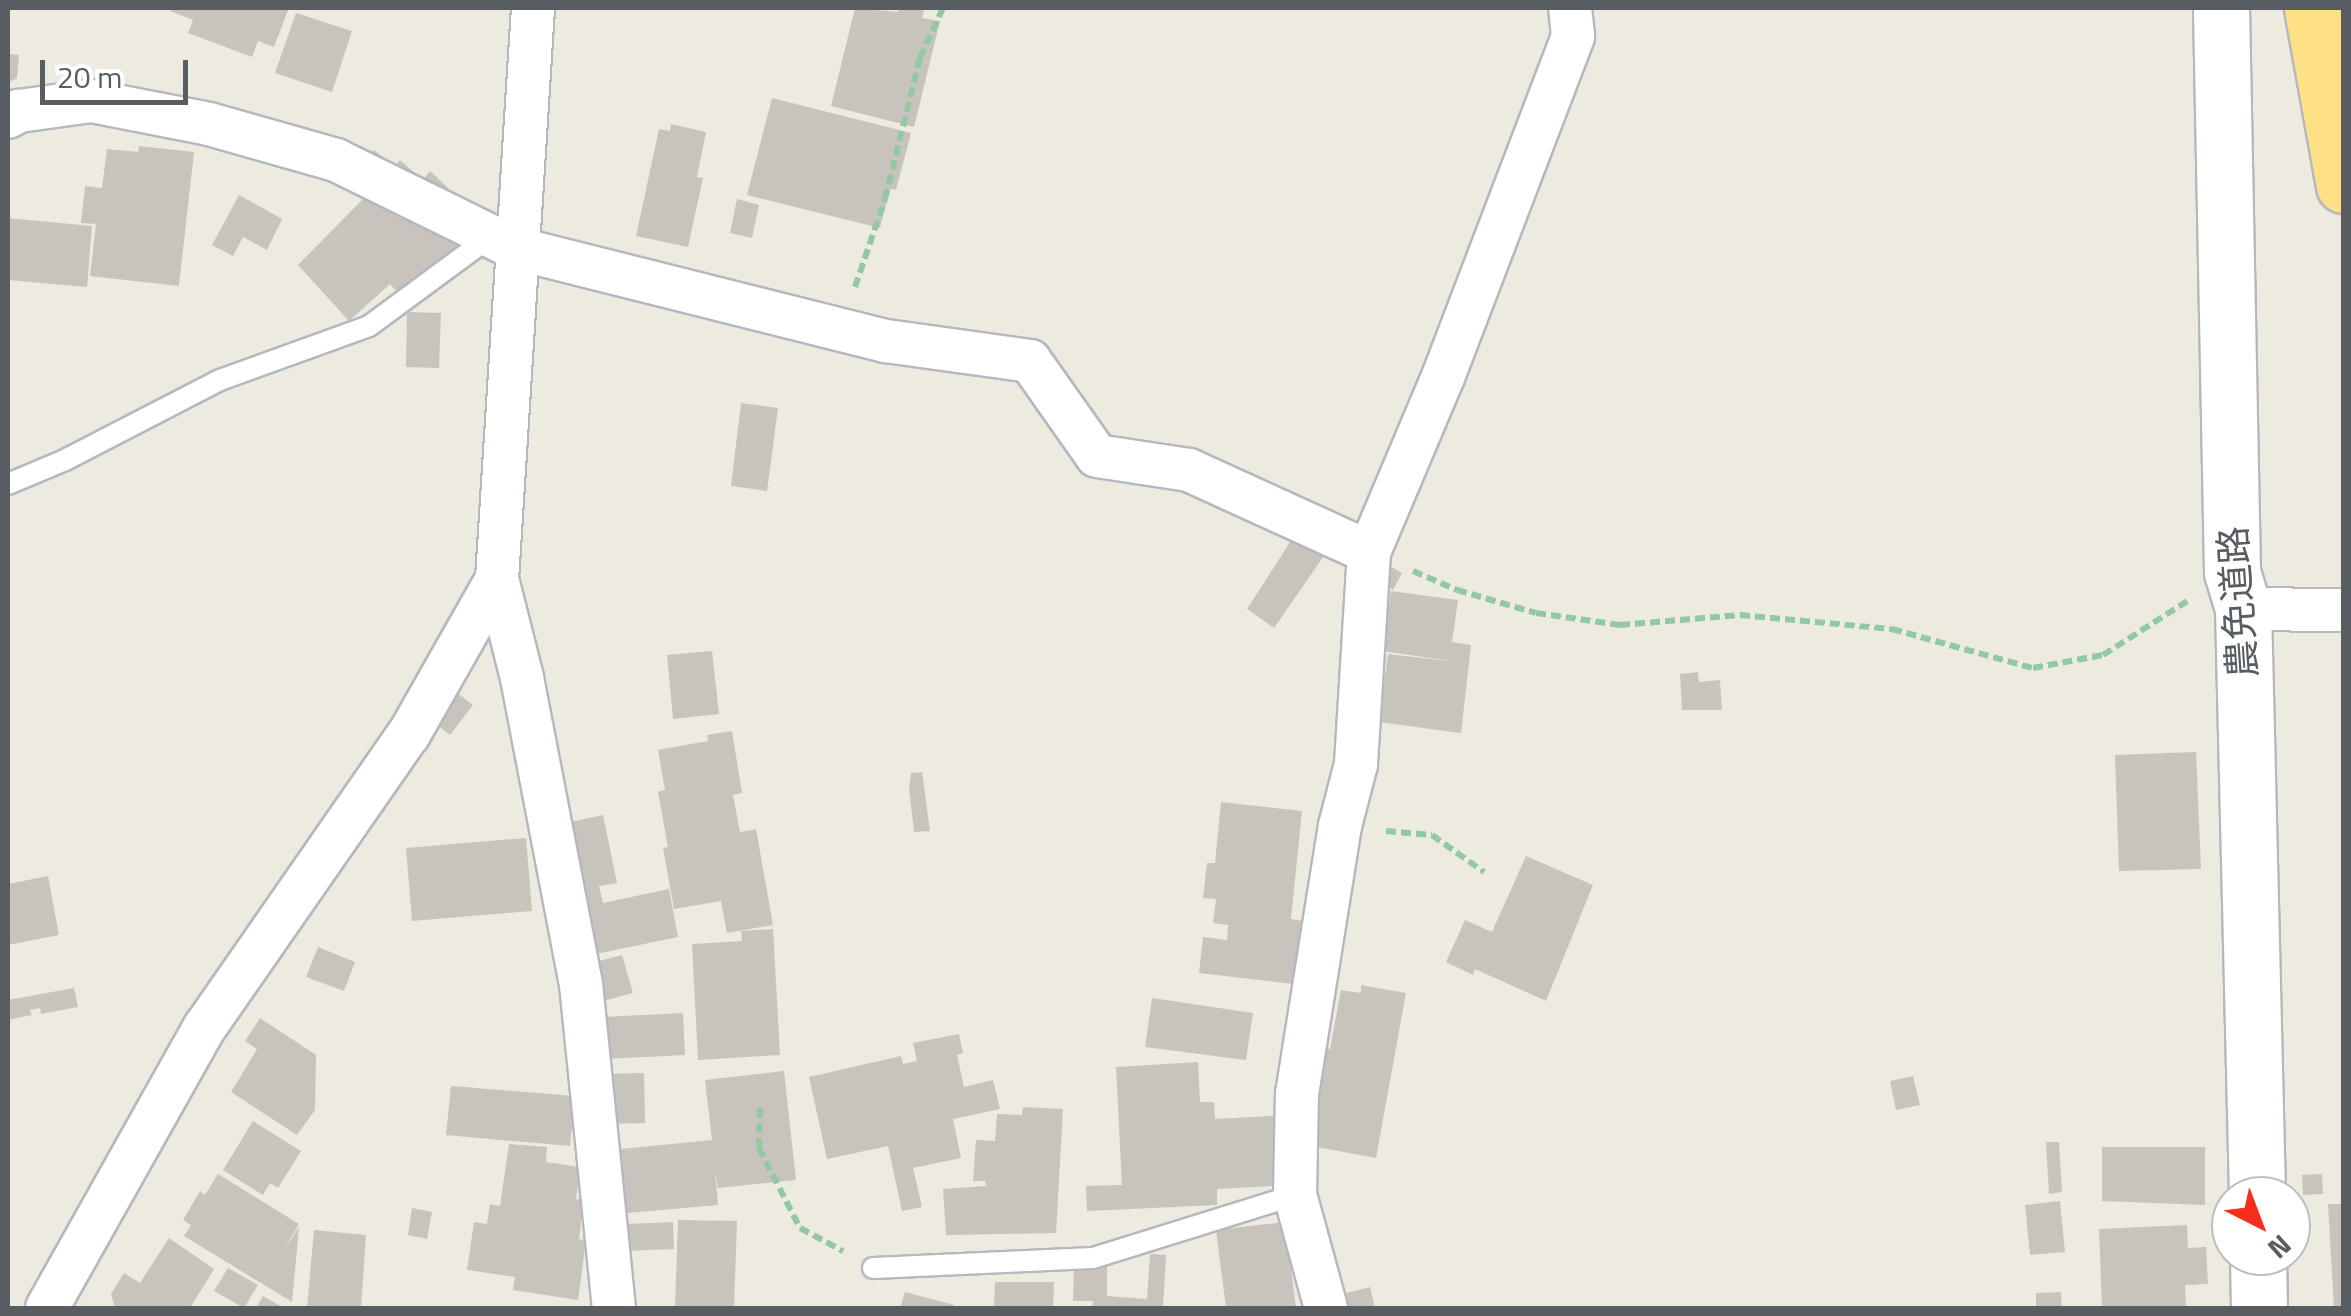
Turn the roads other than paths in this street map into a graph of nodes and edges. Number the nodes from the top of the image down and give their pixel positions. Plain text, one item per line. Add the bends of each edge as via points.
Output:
1 (533, 8) edge
2 (1570, 8) edge
3 (2221, 8) edge
4 (2312, 8) edge
5 (8, 117) edge
6 (2344, 185) edge
7 (503, 242) junction
8 (8, 484) edge
9 (1369, 552) junction
10 (497, 579) junction
11 (2238, 591) junction
12 (2344, 610) edge
13 (2256, 1176) edge
14 (1295, 1196) junction
15 (874, 1268) road end
16 (2258, 1276) edge
17 (56, 1306) edge
18 (614, 1308) edge
19 (1326, 1308) edge
20 (2259, 1308) edge

1 - 7 street
2 - 9 street via 1573,36
3 - 11 street, 農免道路
4 - 6 highway
5 - 7 street via 91,101 210,124 336,160
7 - 8 lane via 370,326 220,380
7 - 9 street via 886,341 1030,361 1098,456 1190,470
7 - 10 street
9 - 14 street via 1356,764 1297,1094
10 - 17 street via 409,734 204,1027
10 - 18 street via 581,984
11 - 12 street
11 - 13 street, 農免道路
14 - 15 lane via 1094,1258
14 - 19 street
16 - 20 street

